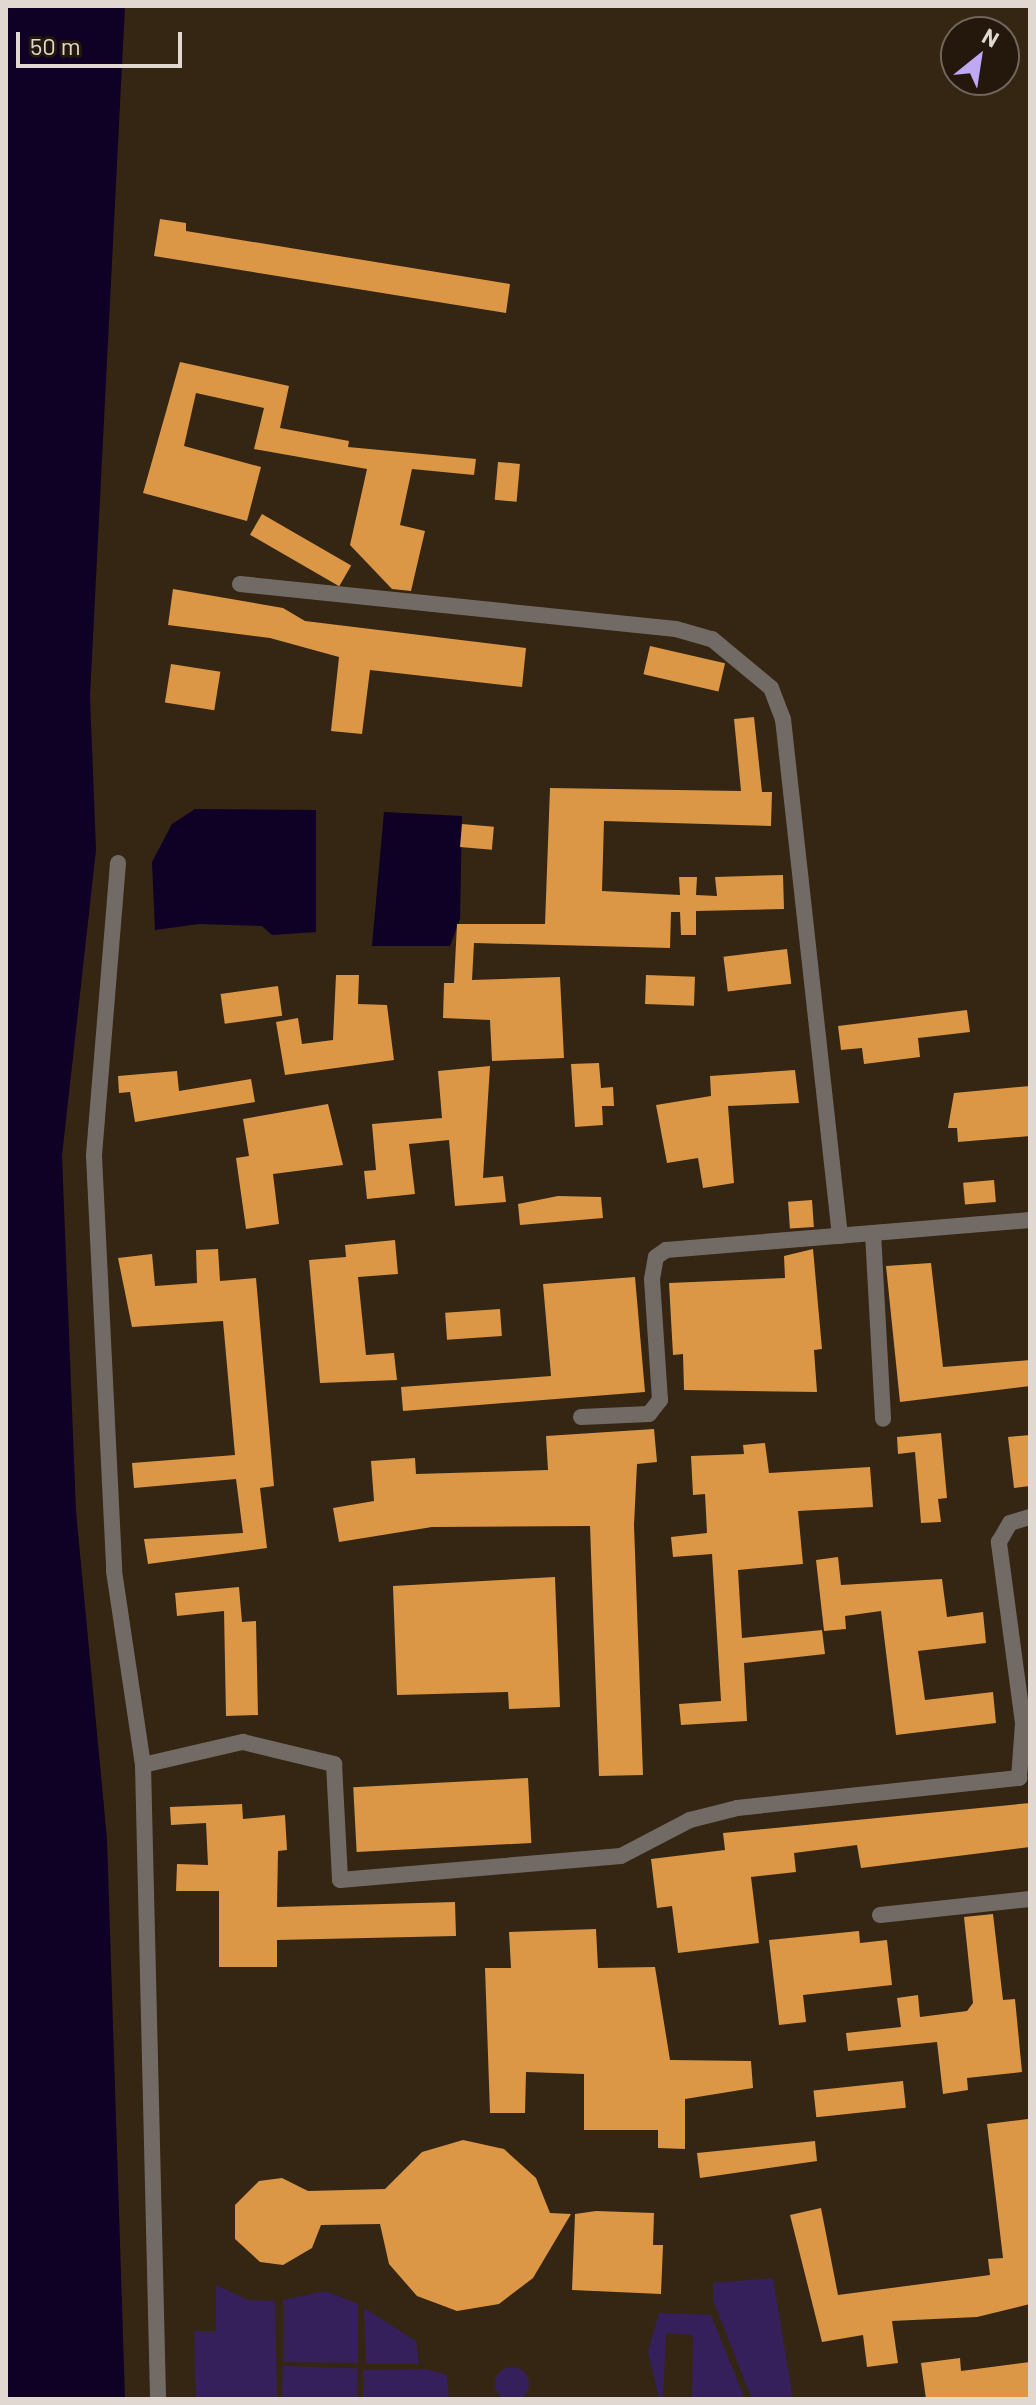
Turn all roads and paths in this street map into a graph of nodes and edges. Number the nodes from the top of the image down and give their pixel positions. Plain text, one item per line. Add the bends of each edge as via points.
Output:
1 (240, 584) dead end
2 (118, 863) dead end
3 (1030, 1220) edge
4 (873, 1233) junction
5 (840, 1236) junction
6 (581, 1417) dead end
7 (883, 1419) dead end
8 (1030, 1517) edge
9 (143, 1765) junction
10 (1030, 1899) edge
11 (880, 1915) dead end
12 (158, 2399) edge

1 - 5 street via 676,629 712,639 771,688 783,719
2 - 9 street via 94,1156 114,1571
3 - 4 street
4 - 5 street
4 - 7 street
5 - 6 street via 666,1250 656,1257 652,1279 660,1400 649,1414
8 - 9 street via 1010,1523 999,1542 1023,1723 1019,1778 737,1808 690,1820 621,1856 340,1880 334,1764 243,1742
9 - 12 street
10 - 11 street

